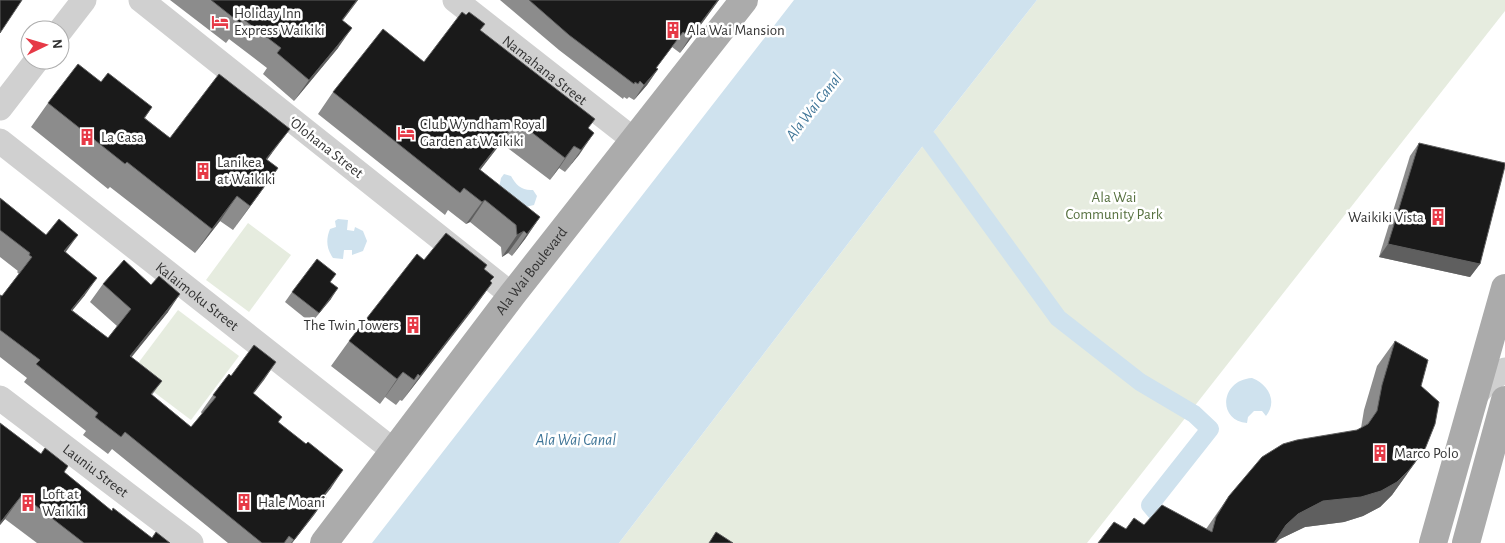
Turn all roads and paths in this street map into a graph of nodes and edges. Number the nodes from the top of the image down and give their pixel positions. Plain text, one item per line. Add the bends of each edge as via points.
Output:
1 (84, 0) edge
2 (140, 0) edge
3 (455, 0) edge
4 (744, 0) edge
5 (69, 20) edge
6 (29, 70) edge
7 (0, 108) edge
8 (634, 140) junction
9 (0, 141) edge
10 (1505, 288) edge
11 (512, 295) junction
12 (1505, 370) edge
13 (1474, 397) junction
14 (0, 398) edge
15 (1505, 400) edge
16 (394, 451) junction
17 (1436, 538) edge
18 (190, 543) edge
19 (324, 543) edge
20 (1466, 543) edge

1 - 5 street
2 - 11 street, ʻOlohana Street
3 - 8 street, Namahana Street
4 - 8 main road, Ala Wai Boulevard
6 - 7 street
8 - 11 main road, Ala Wai Boulevard
9 - 16 street, Kalaimoku Street
10 - 13 main road
11 - 16 main road, Ala Wai Boulevard
12 - 13 street via 1487,382
13 - 17 main road
14 - 18 street, Launiu Street
15 - 20 main road
16 - 19 main road, Ala Wai Boulevard

